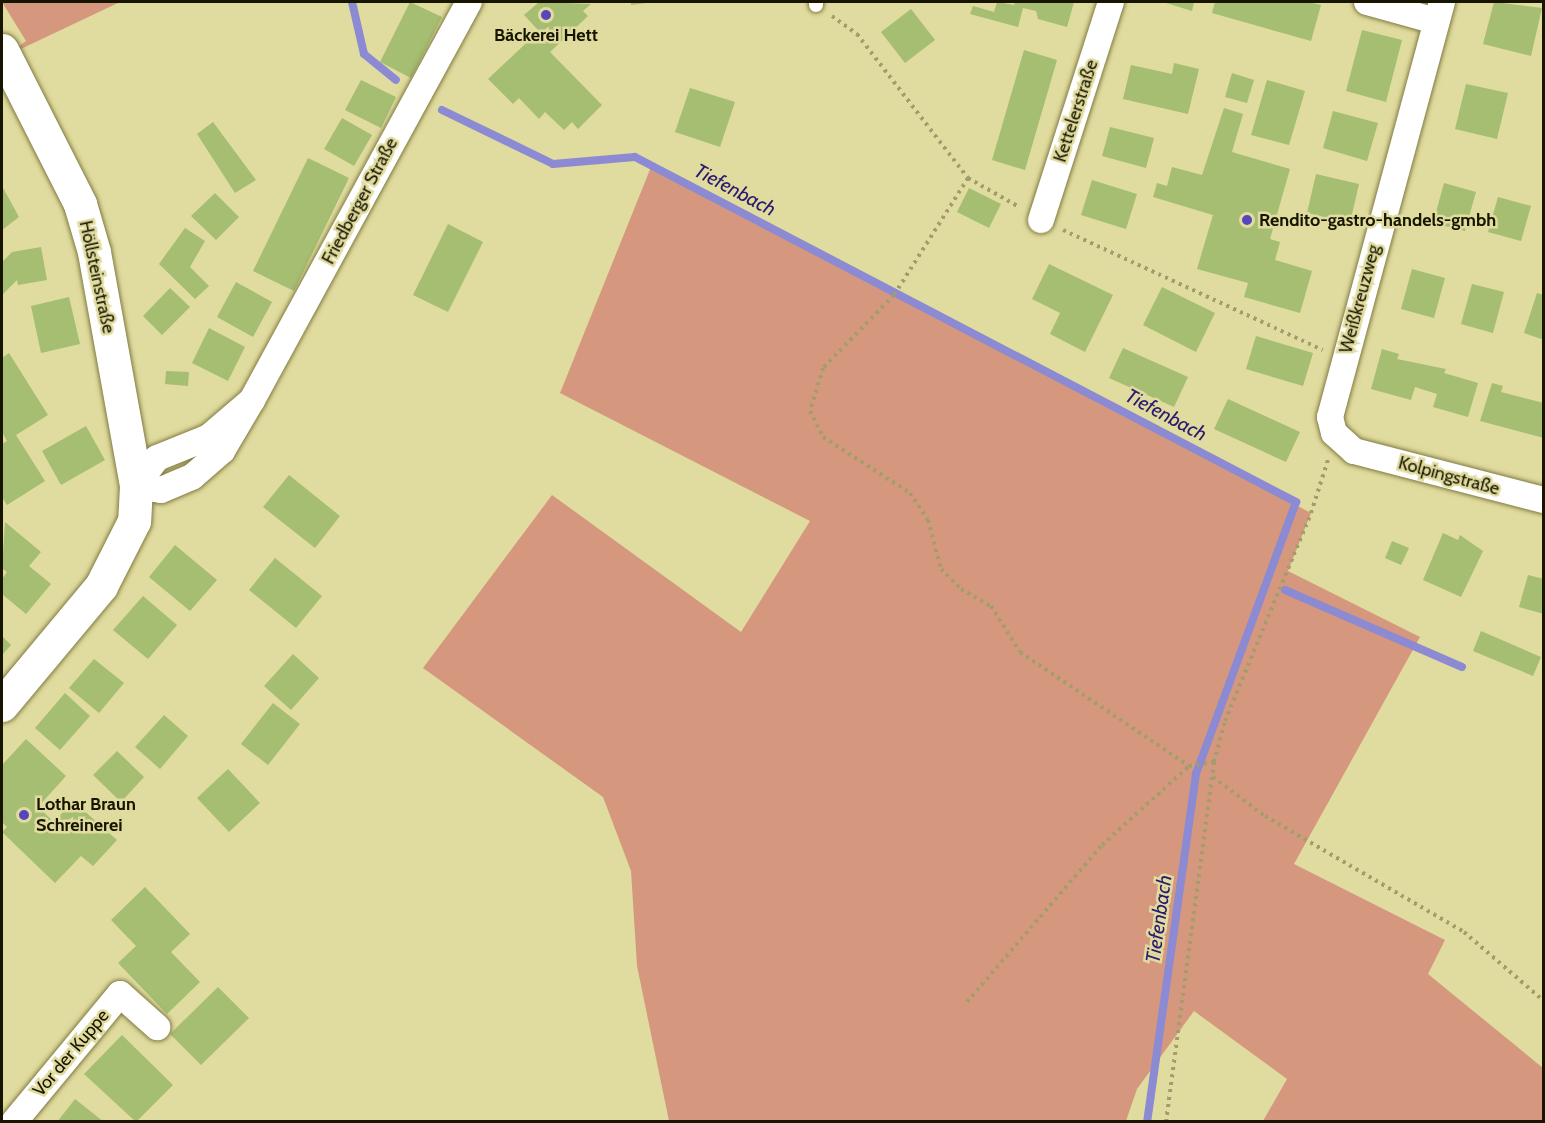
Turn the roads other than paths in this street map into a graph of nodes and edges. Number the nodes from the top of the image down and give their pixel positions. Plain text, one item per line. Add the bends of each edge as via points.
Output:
1 (469, 2) edge
2 (1111, 2) edge
3 (1367, 2) edge
4 (1439, 11) edge
5 (2, 50) edge
6 (1041, 219) dead end
7 (1354, 451) joint
8 (136, 486) junction
9 (1544, 500) edge
10 (2, 705) edge
11 (158, 1027) dead end
12 (14, 1122) edge

1 - 8 street, Friedberger Straße via 252,400 209,437 157,458
2 - 6 street, Kettelerstraße
3 - 4 street
4 - 7 street, Weißkreuzweg via 1331,403 1334,433
5 - 8 street, Höllsteinstraße via 80,204 94,252
7 - 9 street, Kolpingstraße
8 - 10 street via 134,521 101,586
11 - 12 street, Vor der Kuppe via 120,994

